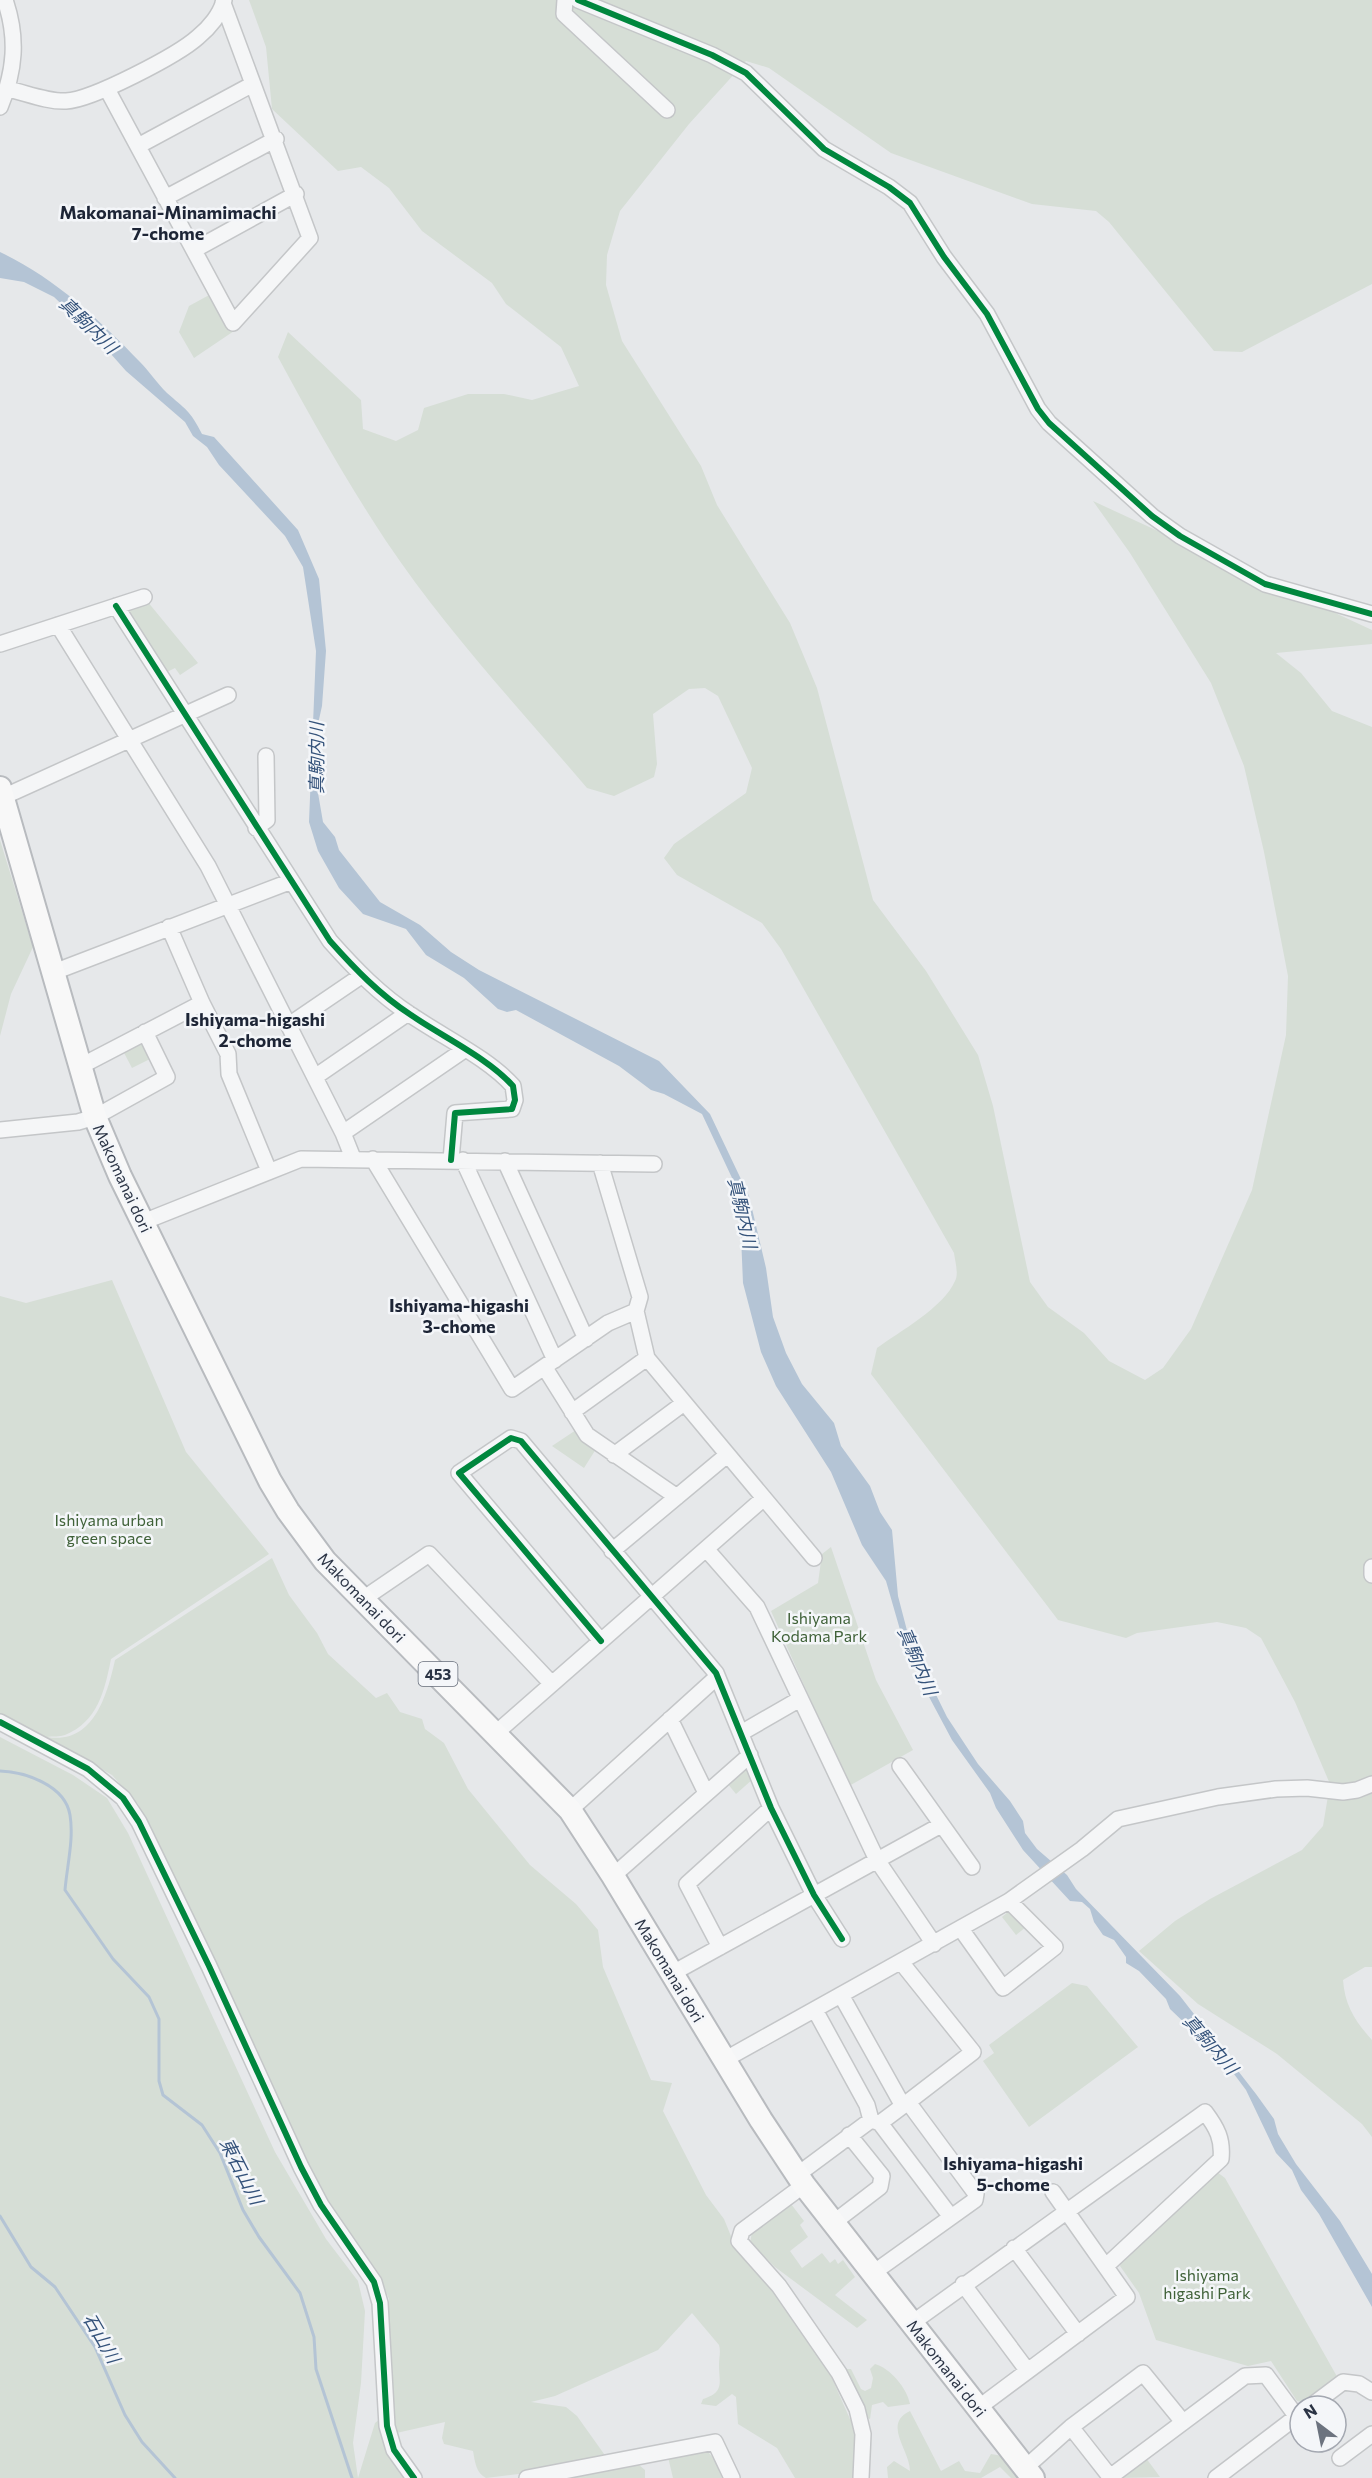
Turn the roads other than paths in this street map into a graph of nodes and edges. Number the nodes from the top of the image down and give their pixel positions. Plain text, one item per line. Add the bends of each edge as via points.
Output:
1 (5, 0) edge
2 (565, 0) edge
3 (578, 0) edge
4 (224, 2) edge
5 (0, 10) edge
6 (254, 84) junction
7 (8, 89) junction
8 (107, 89) junction
9 (0, 107) edge
10 (666, 110) dead end
11 (276, 139) junction
12 (138, 146) junction
13 (296, 194) junction
14 (165, 198) junction
15 (194, 250) junction
16 (144, 597) dead end
17 (117, 606) junction
18 (1372, 614) edge
19 (58, 625) junction
20 (0, 644) edge
21 (228, 695) dead end
22 (185, 714) junction
23 (130, 739) junction
24 (266, 756) dead end
25 (1, 793) edge
26 (256, 828) junction
27 (289, 882) junction
28 (227, 905) junction
29 (169, 927) junction
30 (54, 972) junction
31 (362, 976) junction
32 (202, 1003) junction
33 (408, 1013) junction
34 (289, 1025) junction
35 (145, 1032) junction
36 (464, 1050) junction
37 (81, 1066) junction
38 (315, 1077) junction
39 (95, 1117) junction
40 (0, 1130) edge
41 (343, 1133) junction
42 (352, 1158) junction
43 (373, 1159) junction
44 (457, 1160) junction
45 (505, 1161) junction
46 (600, 1163) junction
47 (654, 1164) dead end
48 (269, 1171) junction
49 (143, 1222) junction
50 (636, 1311) junction
51 (586, 1339) junction
52 (647, 1358) junction
53 (550, 1364) junction
54 (684, 1402) junction
55 (572, 1412) junction
56 (614, 1455) junction
57 (726, 1455) junction
58 (676, 1497) junction
59 (764, 1498) junction
60 (612, 1551) junction
61 (707, 1551) junction
62 (814, 1557) dead end
63 (1372, 1567) edge
64 (1372, 1575) edge
65 (651, 1598) junction
66 (363, 1599) junction
67 (601, 1641) junction
68 (717, 1677) junction
69 (552, 1684) junction
70 (800, 1699) junction
71 (670, 1719) junction
72 (0, 1722) edge
73 (496, 1733) junction
74 (741, 1733) junction
75 (750, 1755) junction
76 (900, 1766) dead end
77 (1372, 1784) edge
78 (706, 1793) junction
79 (771, 1808) junction
80 (570, 1810) junction
81 (941, 1825) junction
82 (877, 1860) junction
83 (972, 1867) dead end
84 (613, 1876) junction
85 (814, 1895) junction
86 (1013, 1898) junction
87 (961, 1929) junction
88 (842, 1939) dead end
89 (934, 1944) junction
90 (720, 1947) junction
91 (901, 1962) junction
92 (671, 1974) junction
93 (841, 1995) junction
94 (815, 2010) junction
95 (724, 2060) junction
96 (905, 2104) junction
97 (875, 2121) junction
98 (849, 2135) junction
99 (801, 2180) junction
100 (1053, 2192) dead end
101 (1066, 2210) junction
102 (951, 2217) junction
103 (833, 2223) junction
104 (1014, 2248) junction
105 (1106, 2266) junction
106 (873, 2273) junction
107 (963, 2284) junction
108 (912, 2323) junction
109 (1078, 2334) junction
110 (1027, 2370) junction
111 (1372, 2392) edge
112 (1327, 2394) edge
113 (1288, 2402) edge
114 (978, 2408) junction
115 (1183, 2422) junction
116 (1288, 2423) edge
117 (1071, 2427) junction
118 (1372, 2434) edge
119 (1340, 2458) dead end
120 (1029, 2473) edge
121 (414, 2478) edge
122 (527, 2478) edge
123 (732, 2478) edge
124 (861, 2478) edge
125 (1111, 2478) edge
126 (1216, 2478) edge

1 - 7 street via 14,38 14,67
2 - 10 street via 564,14
3 - 18 street via 746,73 824,149 910,203 987,314 1022,383 1044,416 1152,516 1264,584
4 - 6 street
4 - 8 street via 196,40
5 - 7 street
6 - 11 street
6 - 12 street
7 - 8 street via 65,101 87,98
7 - 9 street
8 - 12 street
11 - 13 street
11 - 14 street
12 - 14 street
13 - 15 street
13 - 15 street via 310,238 233,323
14 - 15 street
16 - 17 street
17 - 19 street
17 - 22 street
19 - 20 street
19 - 23 street
21 - 22 street
22 - 23 street
22 - 26 street
23 - 25 street
23 - 28 street via 208,866
24 - 26 street via 267,820
25 - 30 highway, Makomanai dori / 453
26 - 27 street
27 - 28 street
27 - 31 street via 330,941
28 - 29 street
28 - 34 street
29 - 30 street
29 - 32 street
30 - 37 highway, Makomanai dori / 453
31 - 33 street
31 - 34 street
32 - 35 street
32 - 48 street via 228,1054 229,1074
33 - 36 street
33 - 38 street
34 - 38 street
35 - 37 street
35 - 39 street via 167,1077
36 - 41 street
36 - 44 street via 508,1081 515,1100 512,1109 506,1111 455,1113
37 - 39 highway, Makomanai dori / 453
38 - 41 street
39 - 40 street
39 - 49 highway, Makomanai dori / 453
41 - 42 street
42 - 43 street
42 - 48 street via 301,1159
43 - 44 street
43 - 53 street via 512,1389
44 - 45 street
44 - 53 street
45 - 46 street
45 - 51 street
46 - 47 street
46 - 50 street via 640,1297
48 - 49 street
49 - 66 highway, Makomanai dori / 453 via 270,1481 325,1561
50 - 51 street via 608,1323
50 - 52 street
51 - 53 street
52 - 54 street
52 - 55 street
53 - 55 street
54 - 56 street
54 - 57 street
55 - 56 street via 587,1435
56 - 58 street
57 - 58 street
57 - 59 street
58 - 60 street
59 - 61 street
59 - 62 street
60 - 65 street
60 - 67 street via 521,1442 511,1438 459,1473
61 - 65 street
61 - 70 street via 757,1607
63 - 64 street
65 - 67 street
65 - 68 street
66 - 69 street via 429,1554
66 - 73 highway, Makomanai dori / 453
67 - 69 street
68 - 71 street
68 - 74 street
69 - 73 street
70 - 74 street
70 - 82 street
71 - 78 street
71 - 80 street
72 - 121 street via 88,1769 123,1798 139,1822 321,2205 375,2282 380,2303 387,2426 394,2451
73 - 80 highway, Makomanai dori / 453
74 - 75 street
75 - 78 street
75 - 79 street
76 - 81 street
77 - 86 street via 1343,1792 1276,1789 1140,1812 1109,1825
78 - 84 street
79 - 85 street
79 - 90 street via 687,1884
80 - 84 highway, Makomanai dori / 453
81 - 82 street
81 - 83 street
82 - 85 street
82 - 89 street
84 - 92 highway, Makomanai dori / 453
85 - 88 street
85 - 90 street
86 - 87 street
86 - 87 street via 1055,1947 1003,1988
87 - 89 street
89 - 91 street
90 - 92 street
91 - 93 street
91 - 96 street via 973,2052
92 - 95 highway, Makomanai dori / 453
93 - 94 street
93 - 96 street
94 - 95 street
94 - 97 street
95 - 99 highway, Makomanai dori / 453
96 - 97 street
96 - 102 street via 974,2188 975,2200
97 - 98 street
97 - 102 street
98 - 99 street
98 - 103 street via 882,2176 880,2187
99 - 103 highway, Makomanai dori / 453
99 - 124 street via 742,2231 739,2241 779,2286 839,2373 858,2409 863,2434
100 - 101 street
101 - 104 street
101 - 105 street
101 - 105 street via 1205,2112 1217,2128 1222,2143 1221,2159
102 - 106 street
103 - 106 highway, Makomanai dori / 453
104 - 107 street
104 - 109 street
105 - 109 street via 1127,2297
106 - 108 highway, Makomanai dori / 453
107 - 108 street
107 - 110 street
108 - 114 highway, Makomanai dori / 453
109 - 110 street
110 - 114 street
111 - 112 street via 1359,2384 1343,2382
113 - 115 street via 1266,2375 1245,2376
114 - 120 highway, Makomanai dori / 453
115 - 117 street via 1143,2373
115 - 125 street
116 - 126 street
117 - 120 street
117 - 125 street
118 - 119 street
122 - 123 street via 715,2442

